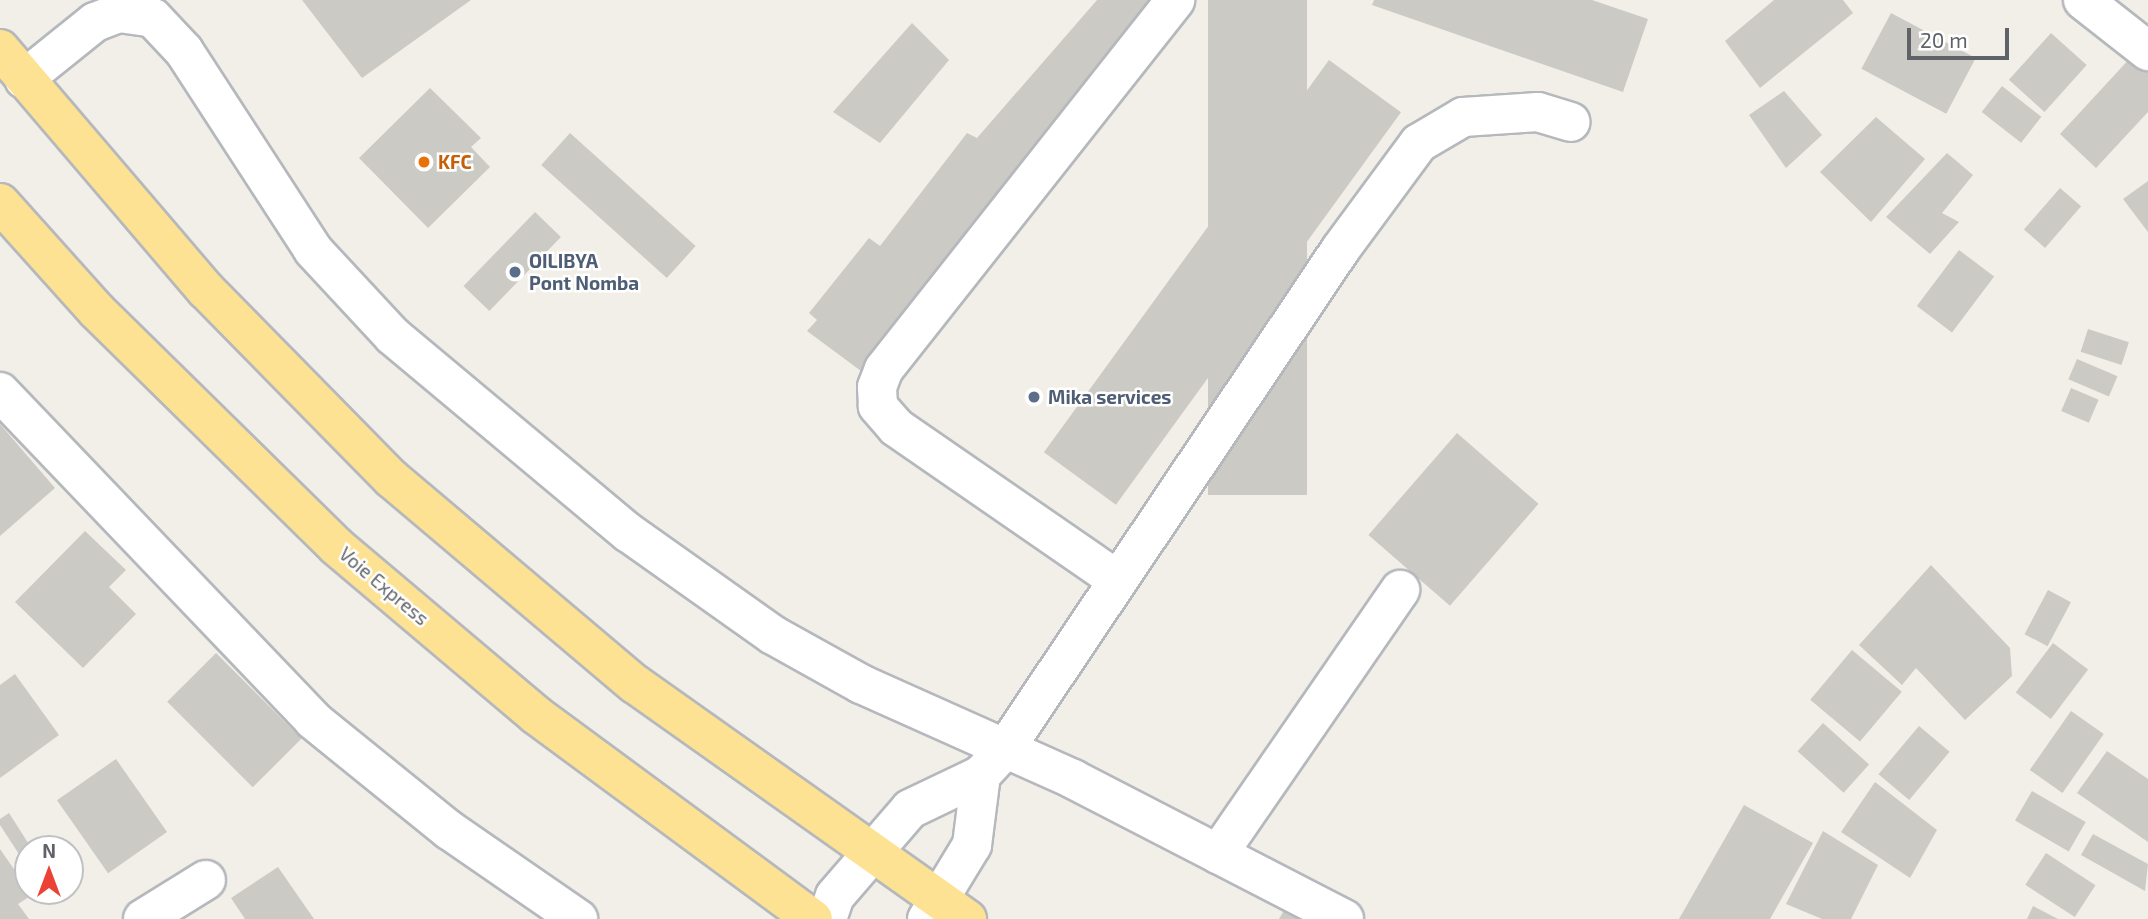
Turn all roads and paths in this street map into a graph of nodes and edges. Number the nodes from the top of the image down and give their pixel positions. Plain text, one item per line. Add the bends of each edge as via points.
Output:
1 (1175, 0) edge
2 (2084, 0) edge
3 (115, 7) edge
4 (0, 50) edge
5 (2148, 51) edge
6 (24, 79) junction
7 (1571, 122) dead end
8 (0, 204) edge
9 (0, 392) edge
10 (1116, 579) junction
11 (1400, 590) dead end
12 (993, 762) junction
13 (871, 850) junction
14 (1219, 854) junction
15 (206, 880) dead end
16 (945, 913) edge
17 (143, 919) edge
18 (578, 919) edge
19 (813, 919) edge
20 (827, 919) edge
21 (1344, 919) edge

1 - 10 street via 884,369 877,387 878,406 895,428
2 - 5 street
3 - 6 street
3 - 12 street via 153,18 184,51 313,250 393,336 618,524 773,635
4 - 6 highway
6 - 13 highway via 206,289 392,478 635,684
7 - 10 street via 1538,112 1463,117 1419,143 1340,250
8 - 19 highway, Voie Express via 107,320 336,546 537,715
9 - 18 street via 313,720 449,830
10 - 12 street
11 - 14 street
12 - 13 street via 910,809
12 - 14 street
12 - 16 street via 972,845
13 - 16 highway
13 - 20 street via 835,896
14 - 21 street
15 - 17 street

